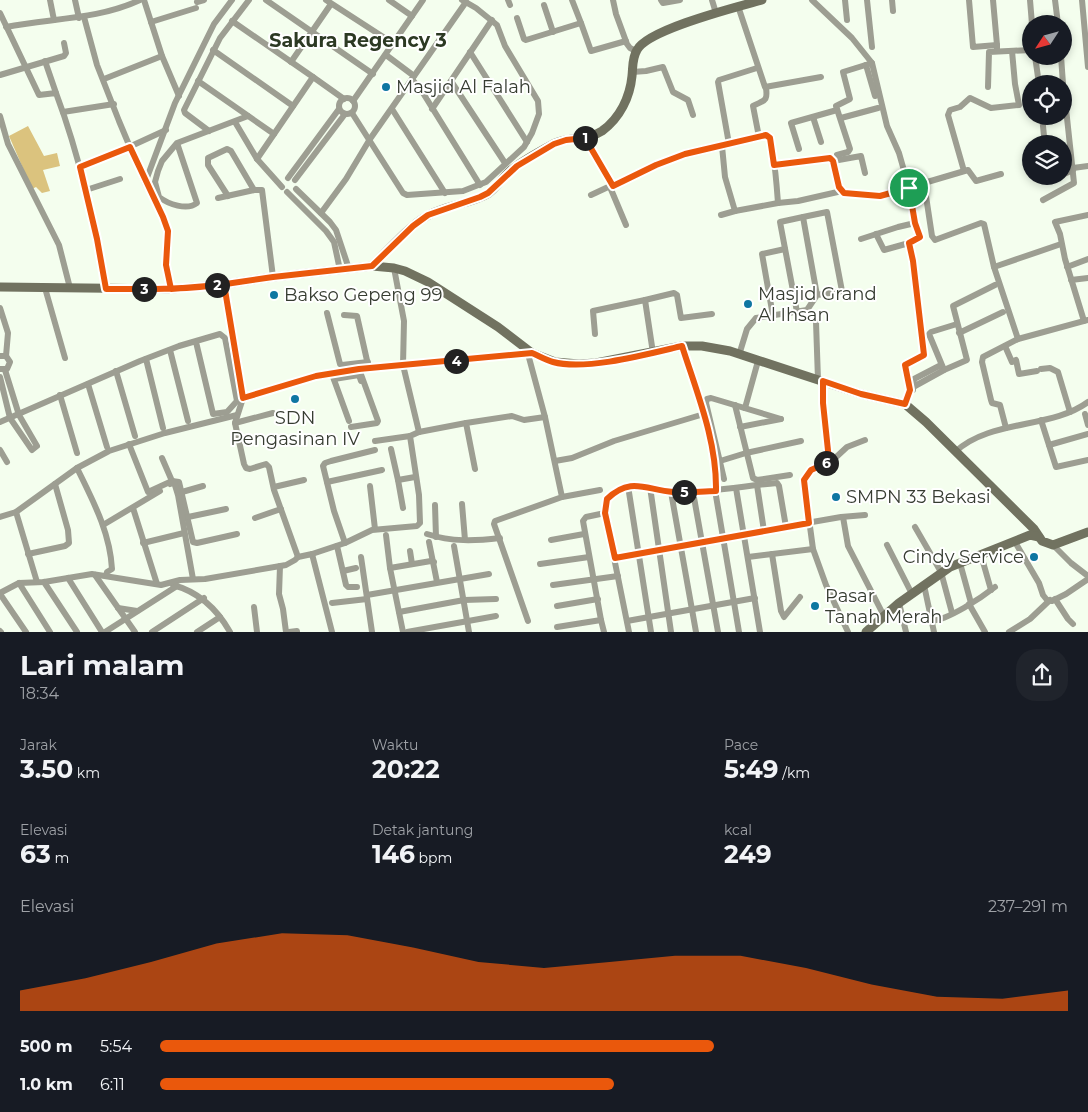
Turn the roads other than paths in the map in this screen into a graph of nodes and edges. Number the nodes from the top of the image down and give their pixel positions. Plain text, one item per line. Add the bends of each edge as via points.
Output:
1 (50, 0) edge
2 (75, 0) edge
3 (140, 0) edge
4 (144, 0) edge
5 (222, 0) edge
6 (232, 0) edge
7 (249, 0) edge
8 (266, 0) edge
9 (389, 0) edge
10 (423, 0) edge
11 (572, 0) edge
12 (613, 0) edge
13 (661, 0) edge
14 (680, 0) edge
15 (712, 0) edge
16 (762, 0) edge
17 (812, 0) edge
18 (845, 0) edge
19 (867, 0) edge
20 (892, 0) edge
21 (969, 0) edge
22 (993, 0) edge
23 (1030, 0) edge
24 (1056, 0) edge
25 (1082, 0) edge
26 (464, 1) edge
27 (329, 2) edge
28 (199, 3) edge
29 (544, 4) dead end
30 (738, 6) junction
31 (225, 8) junction
32 (893, 11) dead end
33 (0, 13) edge
34 (716, 14) junction
35 (1031, 15) edge
36 (1057, 15) edge
37 (412, 16) junction
38 (82, 18) junction
39 (517, 18) dead end
40 (54, 20) junction
41 (492, 20) junction
42 (847, 20) dead end
43 (232, 21) junction
44 (150, 22) junction
45 (581, 23) junction
46 (6, 27) junction
47 (312, 32) junction
48 (553, 32) junction
49 (626, 41) junction
50 (64, 43) dead end
51 (394, 44) junction
52 (872, 47) dead end
53 (997, 48) junction
54 (213, 50) junction
55 (1022, 50) edge
56 (636, 51) junction
57 (1012, 51) junction
58 (470, 52) junction
59 (386, 55) junction
60 (162, 56) junction
61 (45, 62) junction
62 (291, 62) junction
63 (869, 64) junction
64 (26, 67) junction
65 (757, 68) junction
66 (1088, 68) edge
67 (632, 72) junction
68 (373, 74) junction
69 (0, 75) edge
70 (313, 77) junction
71 (821, 77) dead end
72 (413, 78) junction
73 (104, 79) junction
74 (198, 81) junction
75 (451, 81) junction
76 (988, 87) dead end
77 (766, 88) junction
78 (56, 93) junction
79 (179, 96) junction
80 (875, 96) dead end
81 (344, 99) junction
82 (353, 102) junction
83 (114, 104) junction
84 (292, 106) junction
85 (339, 108) junction
86 (878, 108) dead end
87 (392, 109) junction
88 (432, 109) junction
89 (837, 110) junction
90 (63, 112) junction
91 (348, 113) junction
92 (693, 115) dead end
93 (0, 116) edge
94 (248, 116) junction
95 (813, 116) junction
96 (841, 118) junction
97 (235, 122) junction
98 (1068, 125) edge
99 (166, 130) junction
100 (210, 131) junction
101 (274, 134) junction
102 (759, 137) junction
103 (585, 138) junction
104 (370, 139) junction
105 (527, 142) junction
106 (821, 142) dead end
107 (177, 143) junction
108 (725, 145) junction
109 (130, 147) junction
110 (799, 149) dead end
111 (835, 158) junction
112 (257, 159) junction
113 (505, 163) junction
114 (774, 165) junction
115 (1088, 166) edge
116 (80, 167) junction
117 (1073, 169) junction
118 (964, 171) junction
119 (865, 173) dead end
120 (1001, 174) dead end
121 (288, 178) junction
122 (120, 179) dead end
123 (295, 180) junction
124 (146, 183) junction
125 (924, 183) junction
126 (480, 185) junction
127 (611, 187) junction
128 (909, 188) junction
129 (296, 189) junction
130 (86, 190) junction
131 (254, 190) junction
132 (285, 190) junction
133 (842, 191) junction
134 (445, 193) junction
135 (590, 195) dead end
136 (228, 196) junction
137 (218, 198) dead end
138 (1043, 200) dead end
139 (778, 203) junction
140 (735, 211) junction
141 (321, 213) junction
142 (721, 215) dead end
143 (1088, 215) edge
144 (803, 217) junction
145 (915, 223) junction
146 (332, 225) junction
147 (626, 225) dead end
148 (326, 231) junction
149 (876, 234) junction
150 (861, 239) dead end
151 (909, 243) junction
152 (1061, 244) junction
153 (785, 249) junction
154 (346, 256) junction
155 (338, 258) junction
156 (1088, 259) edge
157 (372, 266) junction
158 (994, 267) junction
159 (1067, 267) junction
160 (394, 268) junction
161 (345, 269) junction
162 (273, 277) junction
163 (1088, 278) edge
164 (1071, 280) junction
165 (224, 284) junction
166 (995, 285) dead end
167 (0, 287) edge
168 (45, 288) junction
169 (70, 288) junction
170 (106, 289) junction
171 (171, 289) junction
172 (817, 295) junction
173 (645, 300) junction
174 (0, 308) edge
175 (797, 312) junction
176 (1004, 312) dead end
177 (327, 313) dead end
178 (712, 314) dead end
179 (344, 315) dead end
180 (772, 316) junction
181 (1086, 321) edge
182 (816, 322) dead end
183 (956, 324) junction
184 (959, 332) junction
185 (595, 334) dead end
186 (1018, 339) junction
187 (196, 342) junction
188 (682, 346) junction
189 (1005, 346) junction
190 (170, 350) junction
191 (653, 352) junction
192 (530, 354) junction
193 (739, 355) junction
194 (3, 356) edge
195 (65, 358) dead end
196 (146, 359) junction
197 (758, 361) junction
198 (368, 365) junction
199 (403, 365) junction
200 (942, 368) junction
201 (3, 369) edge
202 (359, 369) junction
203 (116, 371) junction
204 (333, 376) junction
205 (0, 377) edge
206 (820, 380) junction
207 (88, 384) junction
208 (60, 395) junction
209 (243, 398) junction
210 (1088, 402) edge
211 (907, 405) junction
212 (735, 406) junction
213 (745, 408) junction
214 (371, 412) dead end
215 (1070, 412) junction
216 (273, 413) dead end
217 (19, 414) junction
218 (704, 414) junction
219 (1085, 414) dead end
220 (237, 415) junction
221 (545, 417) junction
222 (10, 418) junction
223 (1042, 420) junction
224 (188, 421) dead end
225 (0, 422) edge
226 (466, 422) junction
227 (235, 423) junction
228 (1088, 425) edge
229 (740, 427) junction
230 (163, 428) dead end
231 (1006, 428) junction
232 (419, 432) junction
233 (1088, 434) edge
234 (134, 436) dead end
235 (410, 436) junction
236 (865, 440) dead end
237 (375, 441) dead end
238 (801, 441) dead end
239 (129, 444) junction
240 (1049, 445) junction
241 (107, 447) dead end
242 (391, 449) dead end
243 (0, 450) edge
244 (375, 450) dead end
245 (955, 452) junction
246 (77, 453) dead end
247 (746, 453) junction
248 (162, 458) dead end
249 (1088, 460) edge
250 (555, 461) junction
251 (720, 461) junction
252 (831, 461) junction
253 (7, 462) dead end
254 (77, 468) junction
255 (382, 470) dead end
256 (475, 470) dead end
257 (790, 475) dead end
258 (416, 476) junction
259 (724, 478) dead end
260 (304, 480) dead end
261 (398, 480) junction
262 (172, 481) junction
263 (327, 482) junction
264 (55, 484) junction
265 (757, 485) junction
266 (203, 486) dead end
267 (370, 486) dead end
268 (628, 486) junction
269 (274, 487) junction
270 (650, 487) junction
271 (736, 488) junction
272 (600, 490) dead end
273 (716, 491) junction
274 (182, 492) junction
275 (671, 492) junction
276 (694, 492) junction
277 (562, 497) junction
278 (462, 504) dead end
279 (435, 505) dead end
280 (133, 508) junction
281 (403, 508) dead end
282 (282, 509) junction
283 (226, 510) dead end
284 (16, 512) junction
285 (605, 513) junction
286 (865, 515) dead end
287 (0, 517) edge
288 (188, 517) junction
289 (842, 517) junction
290 (255, 518) dead end
291 (809, 523) junction
292 (103, 525) junction
293 (786, 527) junction
294 (915, 527) dead end
295 (375, 529) junction
296 (764, 531) junction
297 (1088, 532) edge
298 (184, 533) junction
299 (237, 534) dead end
300 (428, 534) dead end
301 (584, 534) junction
302 (744, 534) junction
303 (386, 535) dead end
304 (436, 537) junction
305 (1039, 537) junction
306 (500, 538) junction
307 (723, 539) junction
308 (465, 540) junction
309 (551, 540) dead end
310 (429, 542) dead end
311 (701, 542) junction
312 (1015, 542) junction
313 (143, 543) junction
314 (346, 543) junction
315 (680, 545) junction
316 (886, 545) dead end
317 (1053, 545) junction
318 (337, 546) junction
319 (454, 546) dead end
320 (658, 549) junction
321 (813, 549) junction
322 (410, 551) dead end
323 (638, 553) junction
324 (28, 554) junction
325 (312, 554) junction
326 (772, 554) junction
327 (981, 555) junction
328 (298, 557) junction
329 (361, 557) dead end
330 (589, 557) junction
331 (748, 557) junction
332 (615, 558) junction
333 (434, 562) junction
334 (960, 563) junction
335 (412, 564) junction
336 (540, 564) dead end
337 (280, 566) junction
338 (356, 568) dead end
339 (390, 568) junction
340 (343, 571) junction
341 (941, 572) junction
342 (489, 574) dead end
343 (95, 575) junction
344 (106, 576) junction
345 (618, 576) junction
346 (68, 578) junction
347 (459, 578) junction
348 (1088, 578) edge
349 (193, 579) junction
350 (593, 579) junction
351 (41, 582) junction
352 (437, 582) junction
353 (19, 583) junction
354 (156, 584) junction
355 (168, 584) junction
356 (553, 585) dead end
357 (924, 585) junction
358 (177, 586) junction
359 (357, 587) dead end
360 (395, 590) junction
361 (0, 593) edge
362 (912, 594) junction
363 (367, 597) junction
364 (800, 597) dead end
365 (204, 598) junction
366 (754, 598) junction
367 (496, 599) dead end
368 (598, 599) junction
369 (464, 600) junction
370 (1053, 600) junction
371 (734, 601) junction
372 (332, 603) dead end
373 (899, 603) junction
374 (970, 604) junction
375 (713, 605) junction
376 (557, 606) dead end
377 (254, 607) dead end
378 (118, 608) junction
379 (691, 608) junction
380 (137, 611) junction
381 (398, 612) junction
382 (668, 613) junction
383 (952, 614) junction
384 (496, 616) dead end
385 (649, 616) junction
386 (884, 616) junction
387 (220, 617) junction
388 (126, 618) junction
389 (601, 620) junction
390 (528, 621) dead end
391 (627, 621) junction
392 (931, 621) junction
393 (468, 622) junction
394 (1073, 624) dead end
395 (557, 627) dead end
396 (871, 630) edge
397 (26, 632) edge
398 (50, 632) edge
399 (77, 632) edge
400 (104, 632) edge
401 (135, 632) edge
402 (152, 632) edge
403 (197, 632) edge
404 (230, 632) edge
405 (257, 632) edge
406 (288, 632) edge
407 (297, 632) edge
408 (332, 632) edge
409 (372, 632) edge
410 (403, 632) edge
411 (408, 632) edge
412 (469, 632) edge
413 (604, 632) edge
414 (629, 632) edge
415 (651, 632) edge
416 (671, 632) edge
417 (696, 632) edge
418 (718, 632) edge
419 (739, 632) edge
420 (760, 632) edge
421 (848, 632) edge
422 (906, 632) edge
423 (934, 632) edge
424 (985, 632) edge
425 (1010, 632) edge

1 - 40 street
2 - 38 street
3 - 38 street
4 - 44 street
5 - 31 street
6 - 31 street
7 - 43 street
8 - 47 street
9 - 37 street
10 - 37 street
11 - 45 street
12 - 49 street
13 - 14 street via 663,3
15 - 34 street
16 - 30 main road
17 - 63 street via 852,38
18 - 42 street
19 - 52 street
20 - 32 street
21 - 53 street via 973,47
22 - 53 street
23 - 35 street
24 - 36 street
25 - 66 street
26 - 41 street
26 - 72 street
27 - 47 street
27 - 51 street
28 - 44 street
29 - 48 street
30 - 34 main road
30 - 65 street
31 - 79 street
33 - 46 street
34 - 56 main road via 654,35
37 - 51 street
38 - 40 street
38 - 73 street
39 - 48 street via 526,40
40 - 46 street
41 - 58 street
41 - 105 street via 538,101 539,114
43 - 54 street
43 - 62 street
44 - 60 street
45 - 48 street
45 - 49 street via 591,51
46 - 64 street
47 - 62 street
47 - 68 street
49 - 56 street
50 - 61 street via 65,55
51 - 59 street
53 - 57 street
53 - 76 street via 988,53
54 - 74 street
54 - 84 street
55 - 57 street
56 - 67 main road
57 - 118 street via 1019,106 991,108 970,98 960,107 950,110 948,115
58 - 75 street
58 - 105 street
59 - 68 street
59 - 72 street
60 - 73 street
60 - 79 street
61 - 64 street
61 - 78 street
62 - 70 street
63 - 80 street
63 - 89 street via 843,72 850,99 836,105
63 - 128 street
64 - 69 street
64 - 78 street via 38,95
65 - 77 street
65 - 108 street via 718,80
67 - 92 street via 663,67 673,92 688,100
67 - 103 main road via 628,95 618,114 604,130
68 - 82 street
70 - 81 street
70 - 84 street
71 - 77 street
72 - 87 street
72 - 88 street
73 - 83 street
74 - 94 street
74 - 100 street via 184,110
75 - 88 street
75 - 113 street
77 - 102 street via 765,100 753,106
78 - 90 street
79 - 99 street
81 - 82 street
81 - 85 street
82 - 91 street via 355,108
83 - 90 street
83 - 109 street
84 - 101 street
85 - 91 street
85 - 121 street
86 - 96 street
87 - 104 street
87 - 134 street
88 - 126 street
89 - 95 street
89 - 96 street
90 - 116 street
91 - 104 street
91 - 123 street
93 - 169 street via 8,144 59,245
94 - 97 street
94 - 101 street
95 - 106 street
95 - 110 street via 791,124
96 - 111 street via 850,149
97 - 100 street
97 - 112 street
98 - 117 street
99 - 109 street
99 - 124 street
100 - 107 street
101 - 112 street
102 - 108 street
102 - 114 street via 766,135 770,138
103 - 127 street
103 - 157 main road via 554,144 517,166 488,193 428,215
104 - 134 street via 405,195
104 - 141 street
105 - 113 street
107 - 107 street via 197,203 190,207 170,204 159,197 156,189 162,161
108 - 127 street via 685,154
108 - 140 street via 725,177
109 - 116 street
109 - 124 street
111 - 114 street
111 - 119 street via 861,156
111 - 133 street
112 - 132 street
113 - 126 street
114 - 139 street
115 - 117 street
116 - 130 street
117 - 138 street via 1074,184
118 - 120 street via 969,171 976,181
118 - 125 street
121 - 123 street
121 - 132 street via 284,180
122 - 130 street
123 - 129 street
124 - 171 street via 168,231 166,265
125 - 128 street
125 - 158 street via 934,239 983,223
126 - 134 street
127 - 135 street
127 - 147 street
128 - 133 street via 880,196
128 - 145 street
129 - 132 street via 293,192
129 - 141 street
130 - 170 street
131 - 136 street
131 - 136 street via 227,149 207,161
131 - 162 street via 260,189 264,193
132 - 148 street
133 - 139 street
136 - 137 street
139 - 140 street
140 - 142 street
141 - 146 street
143 - 152 street via 1055,222
144 - 153 street via 780,222
144 - 172 street
144 - 172 street via 828,212 842,290
145 - 149 street
145 - 151 street via 920,237
146 - 148 street
146 - 154 street
148 - 155 street via 334,242
149 - 150 street
149 - 151 street via 883,250
151 - 211 street via 924,355 905,365 910,390
152 - 158 street
152 - 159 street
153 - 175 street
153 - 180 street via 762,254
154 - 155 street
154 - 161 street
155 - 161 street
156 - 159 street
157 - 160 main road
157 - 161 main road
158 - 186 street
159 - 164 street
160 - 192 main road via 428,282 498,327
160 - 199 street via 404,321
161 - 162 main road
162 - 165 main road
163 - 164 street
164 - 181 street
165 - 171 main road
165 - 209 street
166 - 183 street via 954,305
167 - 168 main road
168 - 169 main road
168 - 195 street
169 - 170 main road
170 - 171 main road
172 - 175 street via 806,310
173 - 178 street via 674,292 681,318
173 - 185 street via 593,311
173 - 191 street
174 - 194 street via 8,333
175 - 180 street
176 - 184 street
177 - 198 street via 340,364
179 - 198 street via 357,316
180 - 193 street via 756,318 752,322 744,335
181 - 186 street
182 - 206 street
183 - 184 street
183 - 200 street via 930,334
184 - 200 street via 967,360
186 - 189 street
187 - 187 street via 220,334 225,338 237,401 227,412 213,414
187 - 190 street
188 - 191 main road
188 - 193 main road via 702,346
188 - 218 street
189 - 215 street via 1012,362 1016,360 1019,374 1050,368 1058,372
189 - 231 street via 984,357 982,362 992,403 1000,404
190 - 196 street
190 - 224 street
191 - 192 main road via 579,364 555,362
192 - 199 street
192 - 221 street
193 - 197 main road
194 - 201 street via 9,359 10,364
196 - 203 street
196 - 230 street
197 - 206 main road
197 - 213 street
198 - 199 street
198 - 202 street
199 - 232 street
200 - 211 street via 915,386
201 - 217 street
202 - 204 street
202 - 204 street via 377,423 350,424
203 - 207 street
203 - 234 street
204 - 209 street via 316,376
204 - 214 street via 359,375
205 - 222 street
206 - 211 main road
206 - 252 street
207 - 208 street
207 - 241 street
208 - 217 street
208 - 246 street
209 - 220 street
210 - 215 street
211 - 245 main road
212 - 213 street
212 - 229 street
212 - 251 street via 711,398 706,401
213 - 229 street via 781,419
215 - 223 street
216 - 227 street
217 - 222 street
217 - 222 street via 37,446 32,450
218 - 250 street
218 - 273 street via 715,467
219 - 228 street
220 - 227 street
220 - 239 street
221 - 226 street via 524,420 512,416
221 - 250 street
222 - 225 street
223 - 231 street
223 - 240 street
226 - 232 street
226 - 256 street
227 - 269 street via 246,468 268,465
229 - 247 street
231 - 245 street via 973,439
232 - 235 street
233 - 240 street
235 - 237 street
235 - 258 street
236 - 252 street via 847,447
238 - 247 street
239 - 254 street
239 - 262 street via 148,492
240 - 249 street via 1056,467
242 - 261 street
243 - 253 street
244 - 263 street via 325,463
245 - 305 main road
247 - 251 street
247 - 257 street via 752,477 756,480
248 - 262 street
250 - 277 street
251 - 259 street
252 - 291 street via 811,470 804,480
254 - 264 street
254 - 292 street
255 - 263 street
258 - 261 street
258 - 295 street via 420,523 417,526
260 - 269 street
261 - 281 street
262 - 274 street via 180,482
263 - 314 street
264 - 284 street
264 - 324 street via 69,543
265 - 271 street
265 - 293 street via 777,483
265 - 296 street
266 - 274 street
267 - 295 street
268 - 270 street
268 - 285 street via 607,499
268 - 323 street
269 - 282 street
270 - 275 street
270 - 320 street
271 - 273 street
271 - 302 street
272 - 277 street
273 - 276 street
273 - 307 street
274 - 288 street
275 - 276 street
275 - 315 street
276 - 311 street
277 - 306 street via 495,521
278 - 308 street
279 - 304 street
280 - 292 street
280 - 298 street via 174,482
280 - 313 street
282 - 290 street
282 - 328 street
283 - 288 street
284 - 287 street
284 - 324 street
285 - 301 street via 584,518
285 - 332 street
286 - 289 street
288 - 299 street via 195,543
289 - 291 street
289 - 386 street via 848,546
291 - 293 street
291 - 321 street
292 - 344 street via 112,569
293 - 296 street
294 - 341 street
295 - 314 street
296 - 302 street
297 - 317 main road
298 - 313 street
298 - 349 street
300 - 304 street
301 - 309 street
301 - 330 street
302 - 307 street
302 - 331 street
303 - 339 street
304 - 308 street
305 - 312 main road via 1030,535
305 - 317 main road
306 - 308 street
306 - 390 street
307 - 311 street
307 - 371 street
310 - 333 street
311 - 315 street
311 - 375 street
312 - 327 main road
312 - 370 street via 1043,595 1047,600
313 - 354 street
314 - 318 street
315 - 320 street
315 - 379 street
316 - 362 street
317 - 348 street
318 - 325 street
318 - 340 street
319 - 347 street
320 - 323 street
320 - 382 street
321 - 326 street
321 - 421 street
322 - 335 street
323 - 332 street
323 - 385 street
324 - 351 street
325 - 328 street
325 - 408 street
326 - 331 street
326 - 364 street via 784,616
327 - 334 main road
327 - 374 street via 993,588
328 - 337 street via 286,566
329 - 363 street
330 - 336 street
330 - 350 street
331 - 366 street
332 - 345 street
333 - 335 street
333 - 352 street
334 - 341 main road
334 - 374 street
335 - 339 street
337 - 349 street
337 - 406 street via 279,594
338 - 340 street
339 - 360 street
340 - 359 street via 347,587
341 - 357 main road
341 - 383 street
342 - 347 street
343 - 344 street
343 - 346 street
343 - 378 street
344 - 354 street
345 - 350 street
345 - 391 street
346 - 351 street
346 - 400 street
347 - 352 street
347 - 369 street
348 - 370 street
349 - 355 street
350 - 356 street
350 - 368 street
351 - 353 street
351 - 399 street
352 - 360 street
353 - 361 street
353 - 398 street
354 - 355 street
355 - 358 street
357 - 362 main road
357 - 392 street
358 - 365 street
358 - 380 street
360 - 363 street
360 - 381 street
361 - 397 street
362 - 373 main road
363 - 372 street
363 - 409 street
365 - 387 street
365 - 402 street
366 - 371 street
366 - 420 street
367 - 369 street
368 - 376 street
368 - 389 street
369 - 381 street
369 - 393 street
370 - 394 street
370 - 425 street
371 - 375 street
371 - 419 street
373 - 386 main road
373 - 422 street
374 - 383 street
374 - 424 street
375 - 379 street
375 - 418 street
377 - 405 street
378 - 380 street
378 - 388 street
379 - 382 street
379 - 417 street
380 - 388 street
381 - 410 street
382 - 385 street
382 - 416 street
383 - 392 street
384 - 393 street
385 - 391 street
385 - 415 street
386 - 396 main road
387 - 403 street
387 - 404 street
388 - 400 street
388 - 401 street
389 - 395 street
389 - 413 street
391 - 414 street
392 - 423 street
393 - 411 street
393 - 412 street
406 - 407 street

